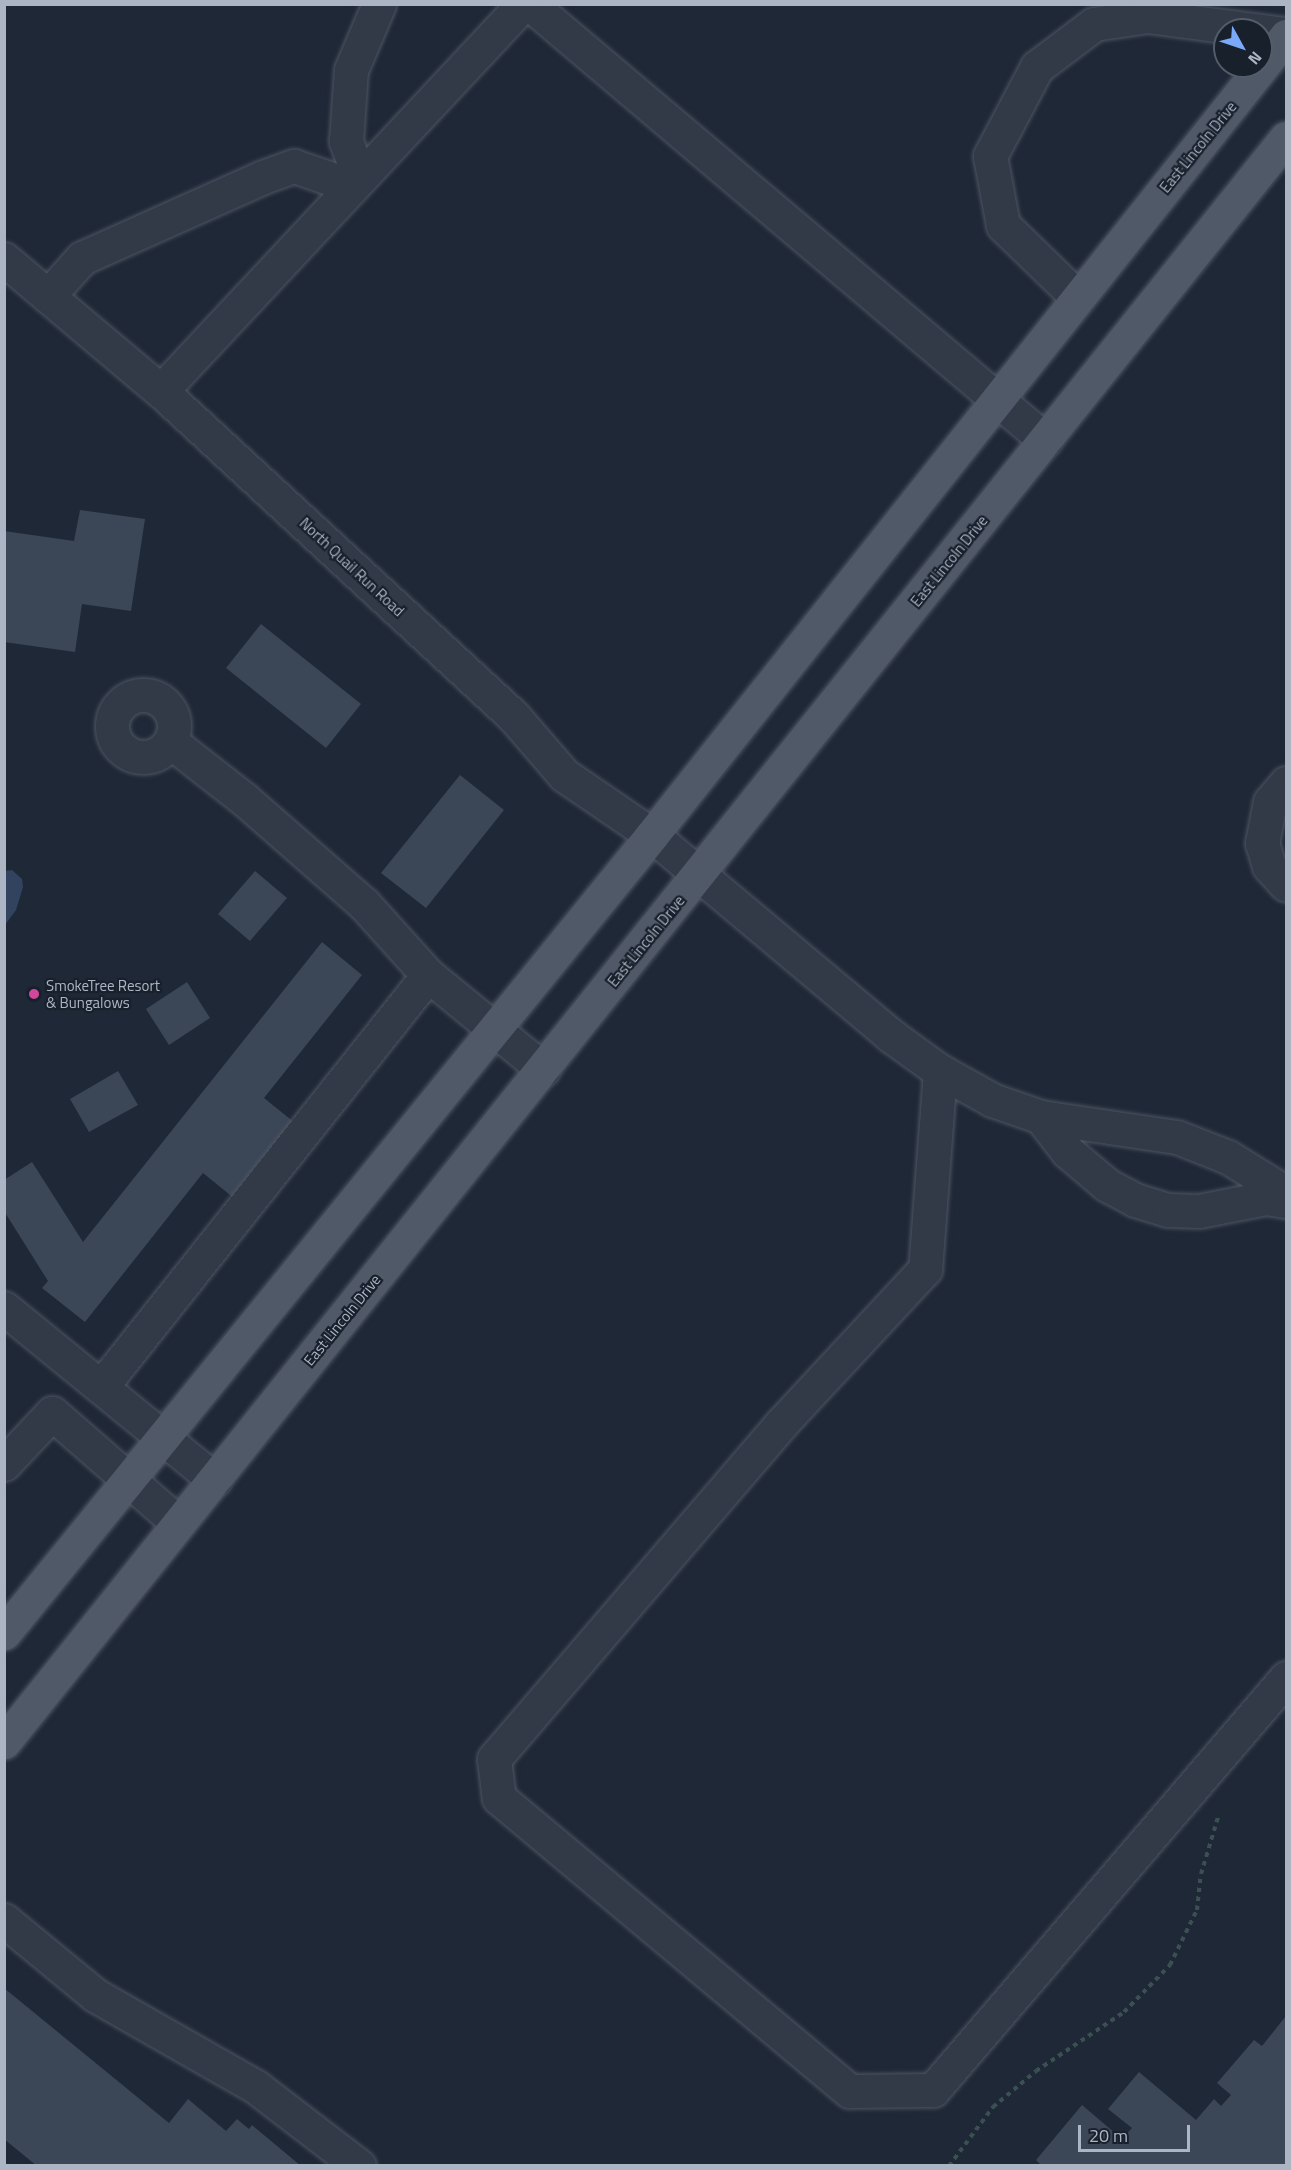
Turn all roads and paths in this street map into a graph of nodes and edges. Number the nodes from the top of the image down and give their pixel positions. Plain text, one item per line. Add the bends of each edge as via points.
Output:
1 (379, 4) edge
2 (523, 4) edge
3 (530, 4) edge
4 (1287, 35) edge
5 (1287, 138) edge
6 (356, 182) junction
7 (4, 259) edge
8 (48, 296) junction
9 (1078, 298) junction
10 (161, 391) junction
11 (996, 400) junction
12 (1045, 440) junction
13 (171, 742) dead end
14 (1287, 783) edge
15 (652, 835) junction
16 (699, 874) junction
17 (1287, 885) edge
18 (428, 975) junction
19 (496, 1028) junction
20 (543, 1069) junction
21 (940, 1071) junction
22 (1041, 1117) junction
23 (1287, 1193) edge
24 (1287, 1201) edge
25 (4, 1308) edge
26 (101, 1387) junction
27 (163, 1438) junction
28 (7, 1456) edge
29 (130, 1479) junction
30 (215, 1480) junction
31 (178, 1523) junction
32 (4, 1634) edge
33 (1287, 1678) edge
34 (4, 1742) edge
35 (1221, 1809) dead end
36 (4, 1920) edge
37 (359, 2166) edge
38 (949, 2166) edge

1 - 6 street via 351,70 346,141
2 - 6 street
3 - 11 street
4 - 9 main road, East Lincoln Drive
4 - 9 street via 1147,16 1094,24 1037,67 990,156 1003,225
5 - 12 main road, East Lincoln Drive
6 - 8 street via 294,166 263,177 82,258
6 - 10 street
7 - 8 street, North Quail Run Road
8 - 10 street, North Quail Run Road
9 - 11 main road, East Lincoln Drive
10 - 15 street, North Quail Run Road via 514,718 564,775
11 - 12 street
11 - 15 main road, East Lincoln Drive
12 - 16 main road, East Lincoln Drive
13 - 18 street via 244,799 364,904
14 - 17 street via 1270,802 1262,843 1269,866
15 - 16 street, North Quail Run Road
15 - 19 main road, East Lincoln Drive
16 - 20 main road, East Lincoln Drive
16 - 21 street, North Quail Run Road via 890,1035
18 - 19 street
18 - 26 street
19 - 20 street
19 - 27 main road, East Lincoln Drive
20 - 30 main road, East Lincoln Drive
21 - 22 street, North Quail Run Road via 992,1100
21 - 33 street via 925,1269 781,1424 494,1759 499,1798 850,2091 933,2090
22 - 23 street, North Quail Run Road via 1177,1137 1228,1156
22 - 24 street via 1068,1152 1107,1185 1135,1200 1168,1210 1199,1211 1266,1198
25 - 26 street
26 - 27 street
27 - 29 main road, East Lincoln Drive
27 - 30 street
28 - 29 street via 52,1413
29 - 31 street
29 - 32 main road, East Lincoln Drive
30 - 31 main road, East Lincoln Drive
31 - 34 main road, East Lincoln Drive
35 - 38 path via 1201,1874 1197,1910 1170,1965 1124,2012 1036,2071 993,2106
36 - 37 street via 95,1995 256,2086

